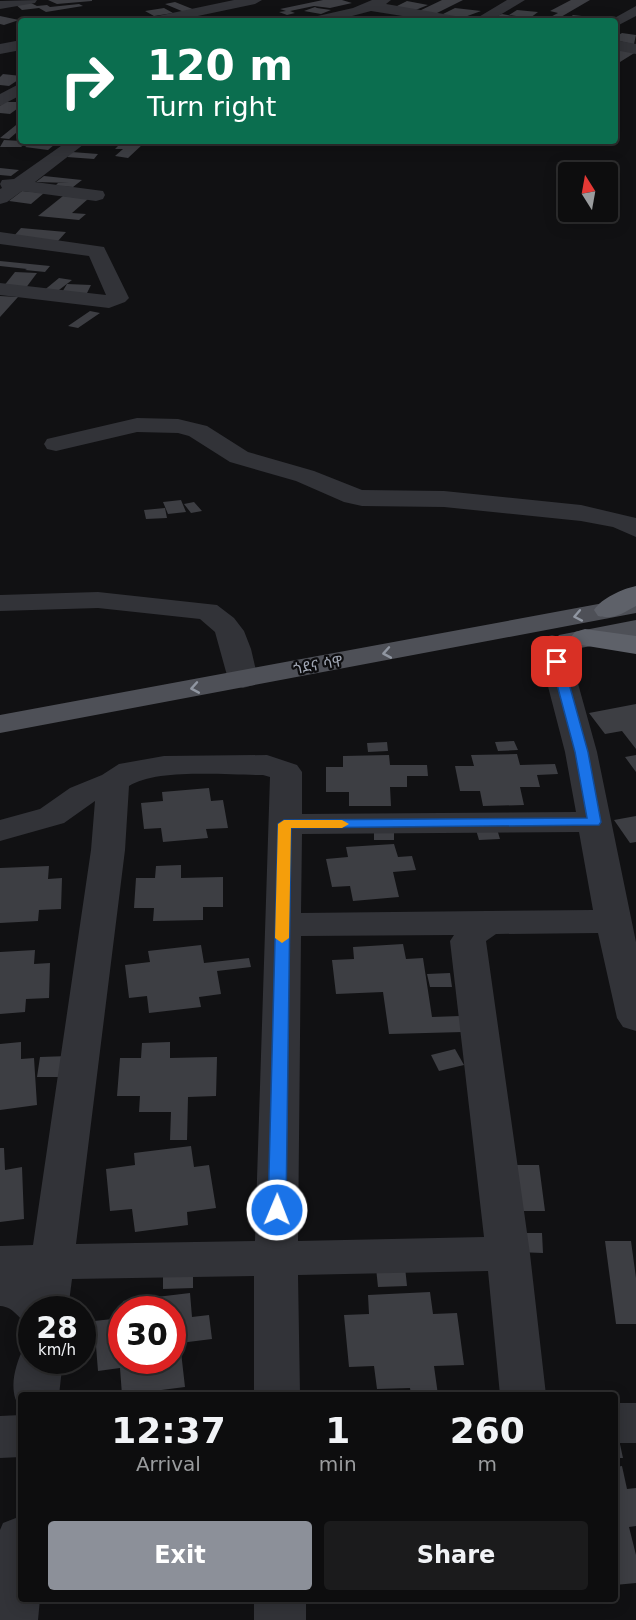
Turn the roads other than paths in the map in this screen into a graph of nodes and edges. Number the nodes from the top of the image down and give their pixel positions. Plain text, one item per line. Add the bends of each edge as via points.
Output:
1 (30, 0) edge
2 (255, 0) edge
3 (384, 0) edge
4 (518, 0) edge
5 (0, 5) edge
6 (369, 6) junction
7 (636, 10) edge
8 (168, 18) edge
9 (349, 18) edge
10 (442, 18) edge
11 (485, 18) edge
12 (618, 21) edge
13 (18, 46) edge
14 (618, 46) edge
15 (0, 49) edge
16 (636, 49) edge
17 (18, 90) edge
18 (0, 101) edge
19 (74, 144) edge
20 (9, 184) edge
21 (96, 195) dead end
22 (0, 198) edge
23 (0, 238) edge
24 (0, 289) edge
25 (56, 444) dead end
26 (636, 529) edge
27 (636, 594) edge
28 (0, 603) edge
29 (622, 607) edge
30 (636, 629) edge
31 (585, 638) junction
32 (552, 644) junction
33 (636, 645) edge
34 (243, 679) junction
35 (0, 724) edge
36 (0, 743) edge
37 (113, 782) junction
38 (594, 822) junction
39 (284, 824) junction
40 (0, 831) edge
41 (613, 921) junction
42 (488, 923) junction
43 (282, 926) junction
44 (636, 1018) edge
45 (508, 1254) junction
46 (276, 1258) junction
47 (52, 1262) junction
48 (0, 1263) edge
49 (0, 1288) edge
50 (29, 1296) edge
51 (48, 1296) edge
52 (38, 1374) edge
53 (36, 1392) edge
54 (277, 1392) edge
55 (523, 1392) edge
56 (636, 1423) edge
57 (618, 1424) edge
58 (0, 1437) edge
59 (18, 1437) edge
60 (18, 1566) edge
61 (280, 1602) edge
62 (12, 1620) edge
63 (280, 1620) edge

1 - 5 street
2 - 8 street
3 - 6 street
4 - 11 street
6 - 9 street
6 - 10 street
7 - 12 street
13 - 15 street
14 - 16 street
17 - 18 street
19 - 20 street
20 - 21 street
20 - 22 street
23 - 24 street via 97,251 118,298 109,302
25 - 26 street via 137,425 178,426 198,431 239,457 305,476 353,496 444,499 581,513 621,521
27 - 29 highway
28 - 34 street via 98,600 207,611 222,619 232,633
29 -> 34 main road, ጎደና ሳዋ
30 - 31 main road, ጎደና ሳዋ
31 - 32 main road, ጎደና ሳዋ
31 - 33 highway
32 - 36 main road, ጎደና ሳዋ
32 - 38 street via 581,752
34 -> 35 main road, ጎደና ሳዋ
37 - 39 street via 130,771 164,766 267,765 286,772
37 - 40 street via 82,795 52,816
37 - 47 street via 108,850
38 - 39 street
38 - 41 street
39 - 43 street
41 - 42 street
41 - 44 street
42 - 43 street
42 - 45 street via 468,941
43 - 46 street
45 - 46 street
45 - 55 street
46 - 47 street
46 - 54 street
47 - 48 street
47 - 51 street
49 - 50 street via 16,1289
52 - 53 street
56 - 57 street
58 - 59 street
60 - 62 street
61 - 63 street

